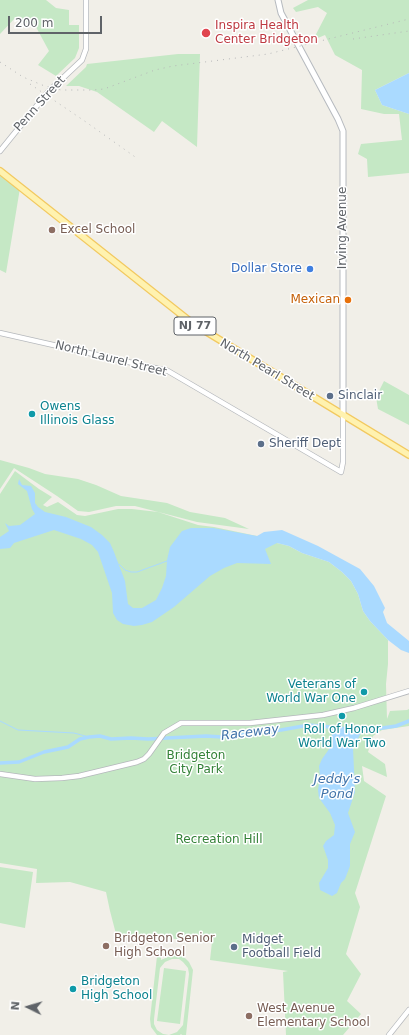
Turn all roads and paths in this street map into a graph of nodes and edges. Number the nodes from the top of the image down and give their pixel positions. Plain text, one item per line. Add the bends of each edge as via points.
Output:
1 (86, 0) edge
2 (278, 0) edge
3 (0, 151) edge
4 (0, 171) edge
5 (0, 333) edge
6 (343, 415) junction
7 (409, 455) edge
8 (341, 472) joint
9 (409, 691) edge
10 (0, 774) edge
11 (409, 1010) edge
12 (389, 1035) edge

1 - 3 street, Penn Street via 86,49 83,59 44,97
2 - 6 main road, Irving Avenue via 281,13 343,131
4 - 6 main road, North Pearl Street / NJ 77 via 192,324
5 - 8 street, North Laurel Street via 168,371
6 - 7 main road, North Pearl Street / NJ 77
6 - 8 street, Irving Avenue
9 - 10 street via 323,715 250,723 185,722 164,732 144,759 73,777 35,778
11 - 12 street

